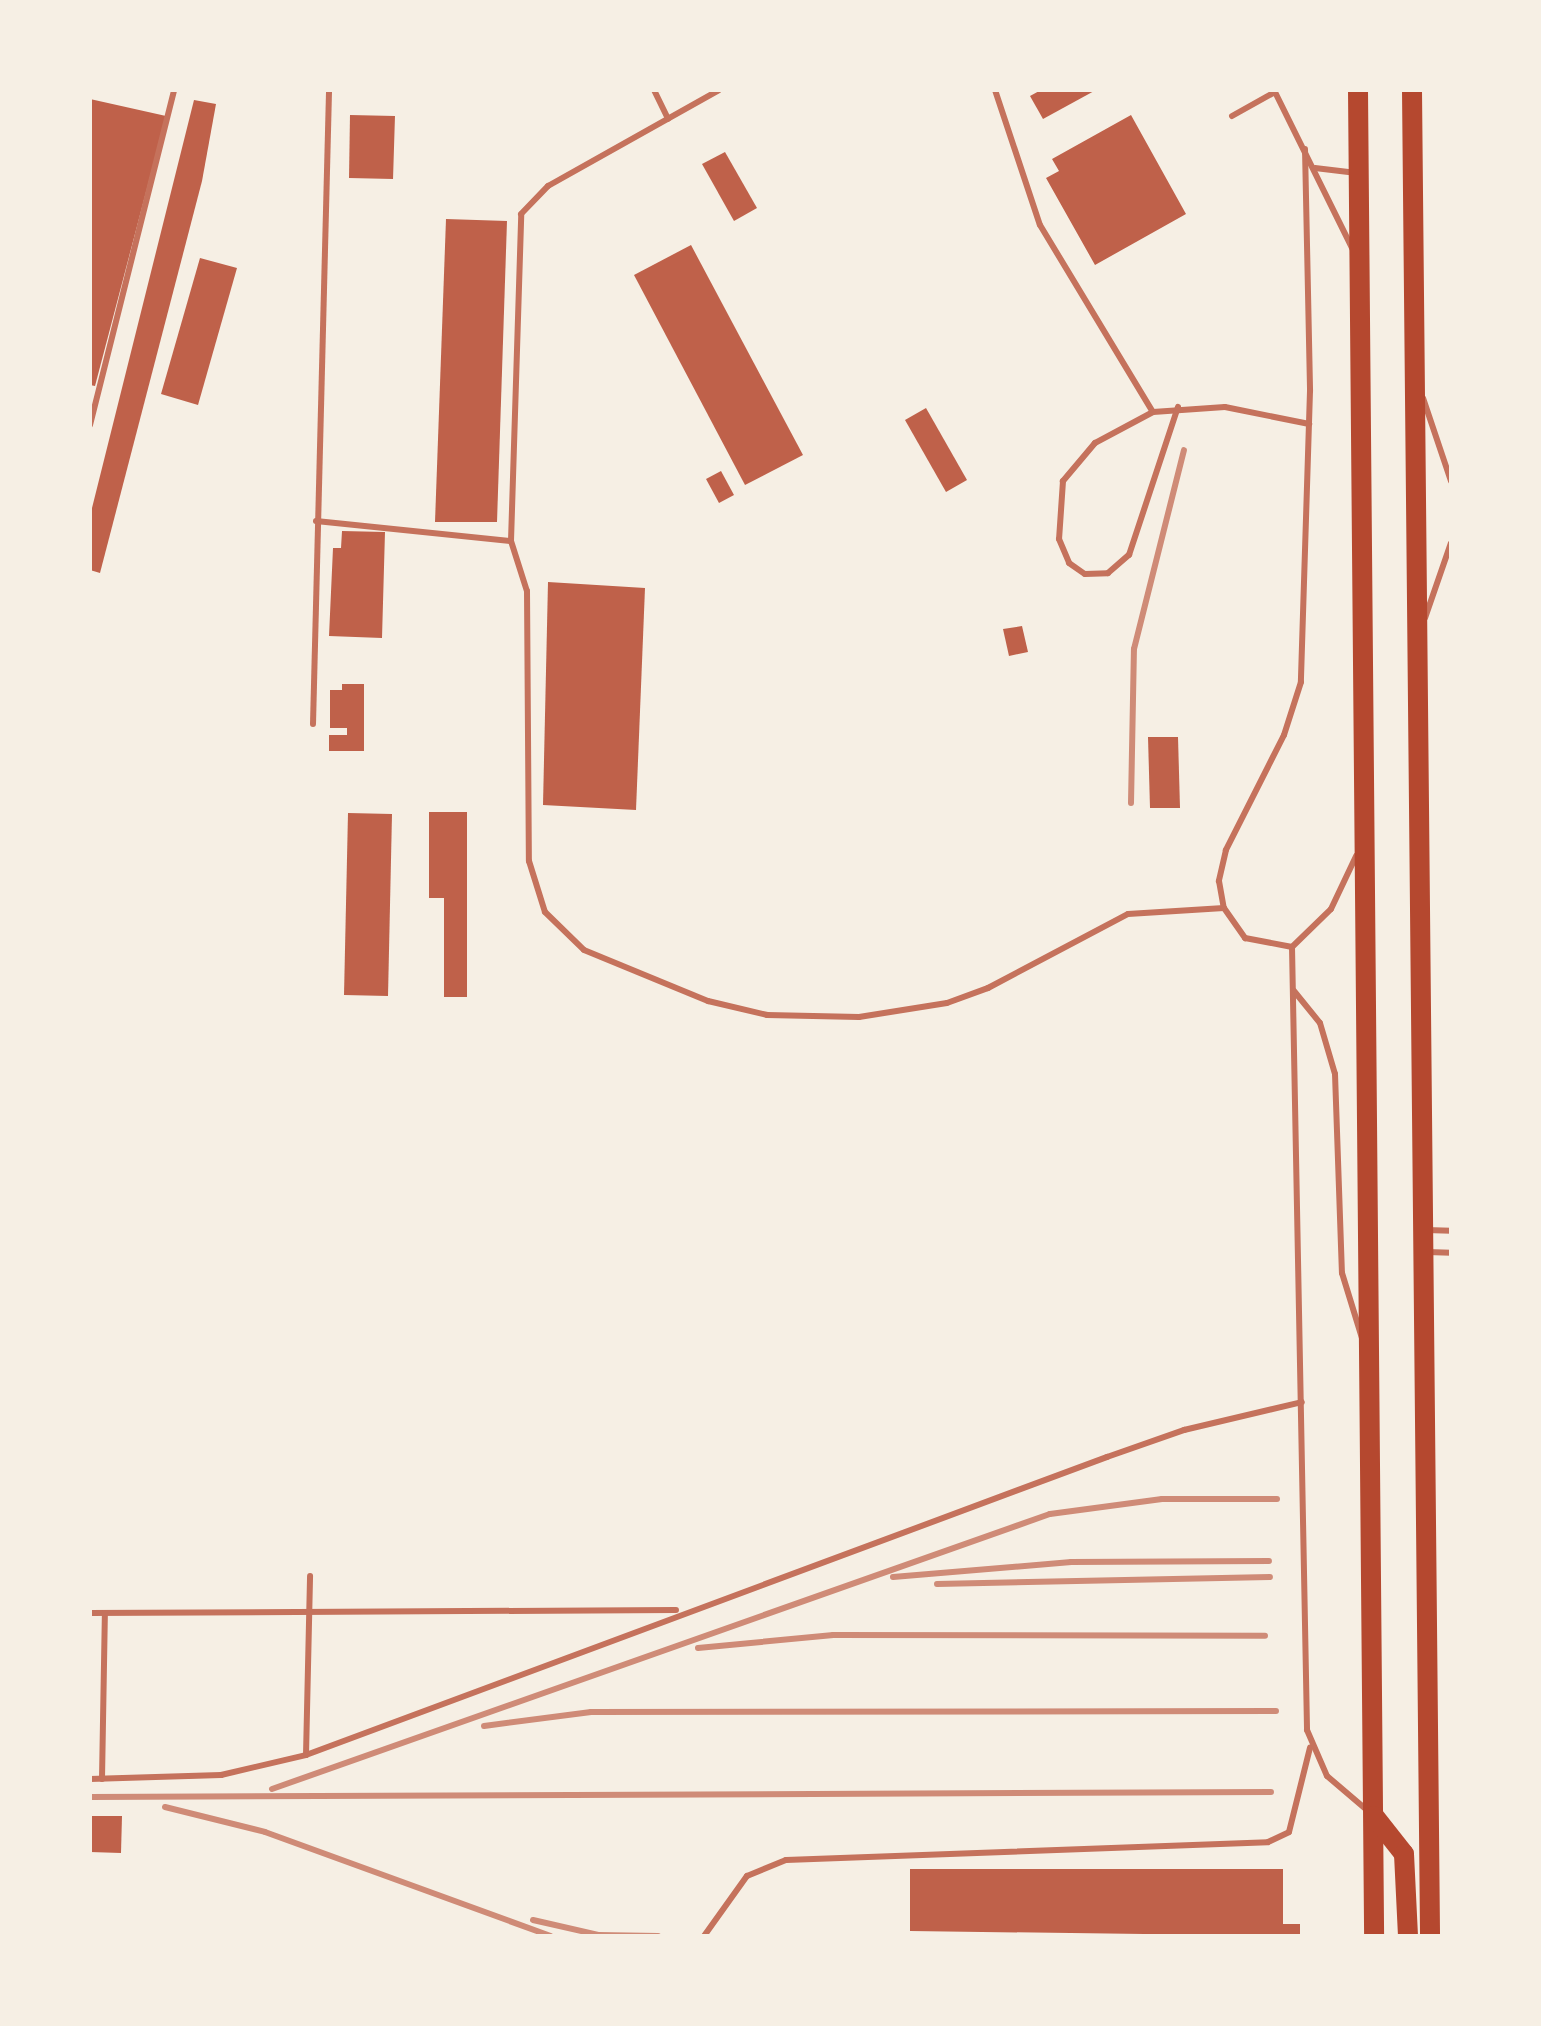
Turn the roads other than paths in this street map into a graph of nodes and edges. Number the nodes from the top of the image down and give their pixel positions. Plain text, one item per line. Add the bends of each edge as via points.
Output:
1 (174, 90) edge
2 (329, 90) edge
3 (654, 90) edge
4 (719, 90) edge
5 (995, 90) edge
6 (1358, 90) edge
7 (1412, 90) edge
8 (1274, 91) edge
9 (1232, 116) dead end
10 (668, 118) junction
11 (1305, 149) junction
12 (1314, 168) junction
13 (1358, 173) junction
14 (1360, 262) junction
15 (1415, 378) junction
16 (1178, 407) junction
17 (1153, 412) junction
18 (1310, 424) junction
19 (90, 425) edge
20 (1451, 481) edge
21 (316, 521) junction
22 (511, 541) junction
23 (1451, 543) edge
24 (1417, 642) junction
25 (313, 724) dead end
26 (1368, 827) junction
27 (1224, 908) junction
28 (1292, 947) junction
29 (1292, 988) junction
30 (1420, 1230) junction
31 (1451, 1231) edge
32 (1420, 1252) junction
33 (1451, 1253) edge
34 (1369, 1353) junction
35 (1302, 1402) junction
36 (310, 1576) dead end
37 (682, 1610) junction
38 (308, 1611) junction
39 (90, 1613) edge
40 (105, 1613) junction
41 (1310, 1745) junction
42 (306, 1755) junction
43 (102, 1778) junction
44 (90, 1779) edge
45 (1374, 1816) junction
46 (704, 1936) edge
47 (1374, 1936) edge
48 (1408, 1936) edge
49 (1430, 1936) edge

1 - 19 lane
2 - 21 lane
3 - 10 lane
4 - 10 lane
5 - 17 lane via 1040,225
6 - 13 highway
7 - 15 highway
8 - 9 lane
8 - 11 lane
10 - 22 lane via 548,186 521,214
11 - 12 lane
11 - 18 lane
12 - 13 lane
12 - 14 lane
13 - 14 highway
14 - 26 highway
15 - 20 lane
15 - 24 highway
16 - 17 lane
16 - 17 lane via 1130,555 1108,573 1084,574 1069,563 1059,539 1064,481 1096,443
16 - 18 lane via 1253,409
18 - 27 lane via 1301,682 1284,735 1226,850 1219,881
21 - 22 lane
21 - 25 lane
22 - 27 lane via 527,590 529,860 545,912 584,950 708,1000 768,1014 859,1016 974,993 1128,914
23 - 24 lane
24 - 30 highway
26 - 28 lane via 1331,909
26 - 34 highway
27 - 28 lane via 1245,938
28 - 29 lane
29 - 34 lane via 1329,1046 1338,1102 1344,1285
29 - 35 lane
30 - 31 lane
30 - 32 highway
32 - 33 lane
32 - 49 highway
34 - 45 highway
35 - 37 lane via 1184,1430
35 - 41 lane
36 - 38 lane
37 - 38 lane
37 - 42 lane
38 - 40 lane
38 - 42 lane
39 - 40 lane
40 - 43 lane
41 - 45 lane via 1332,1780
41 - 46 lane via 1289,1832 1268,1842 786,1860 746,1876
42 - 43 lane via 220,1775
43 - 44 lane
45 - 47 highway
45 - 48 highway via 1404,1854

